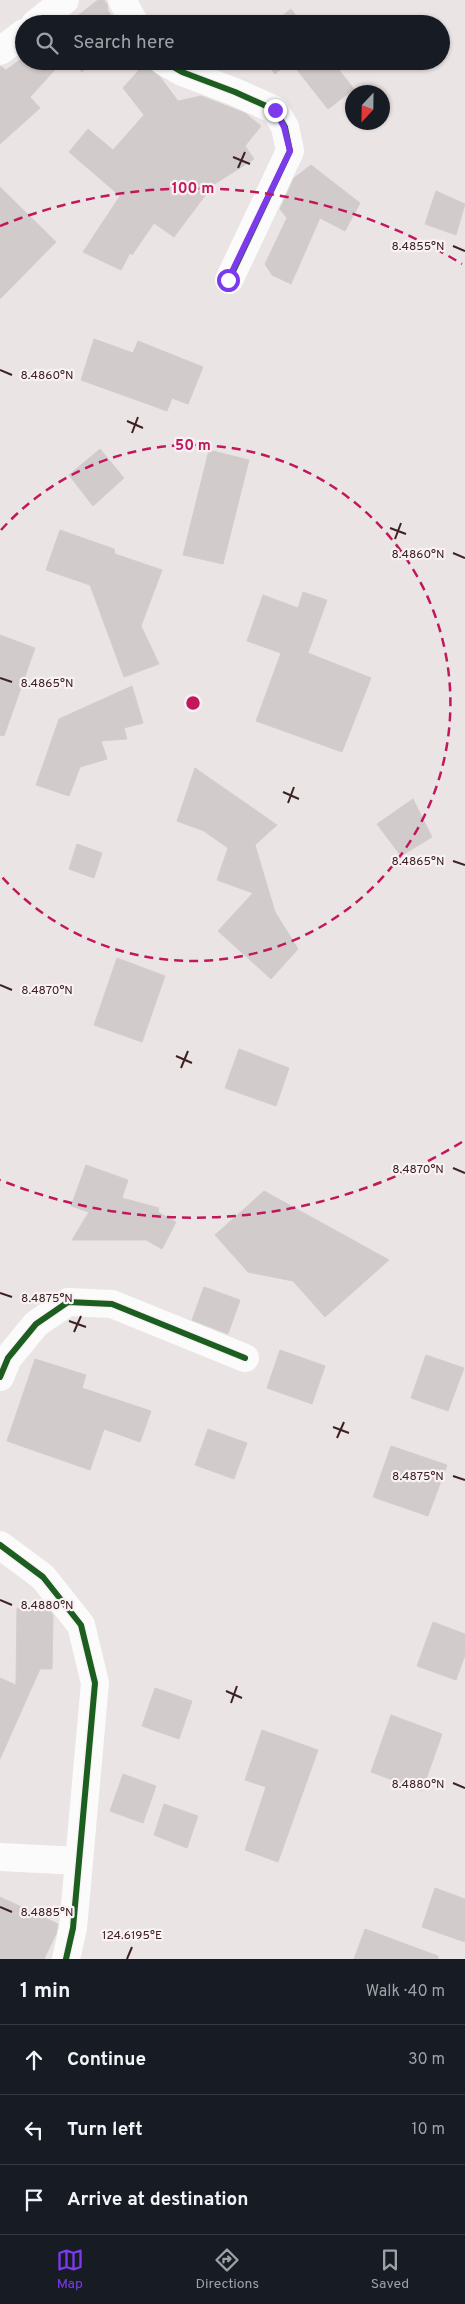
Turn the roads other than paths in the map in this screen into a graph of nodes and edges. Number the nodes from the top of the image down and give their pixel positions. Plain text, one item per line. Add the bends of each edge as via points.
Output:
1 (65, 0) edge
2 (122, 0) edge
3 (46, 15) edge
4 (130, 15) edge
5 (15, 40) edge
6 (0, 51) edge
7 (179, 70) edge
8 (228, 280) dead end
9 (245, 1358) dead end
10 (0, 1377) edge
11 (0, 1545) edge
12 (0, 1857) edge
13 (78, 1861) junction
14 (66, 1959) edge

1 - 3 street
2 - 4 street
5 - 6 street
7 - 8 street via 275,110 284,127 290,151
9 - 10 street via 112,1304 68,1302 36,1324 8,1358
11 - 13 street via 43,1577 81,1625 83,1633 95,1683
12 - 13 street
13 - 14 street via 73,1928

